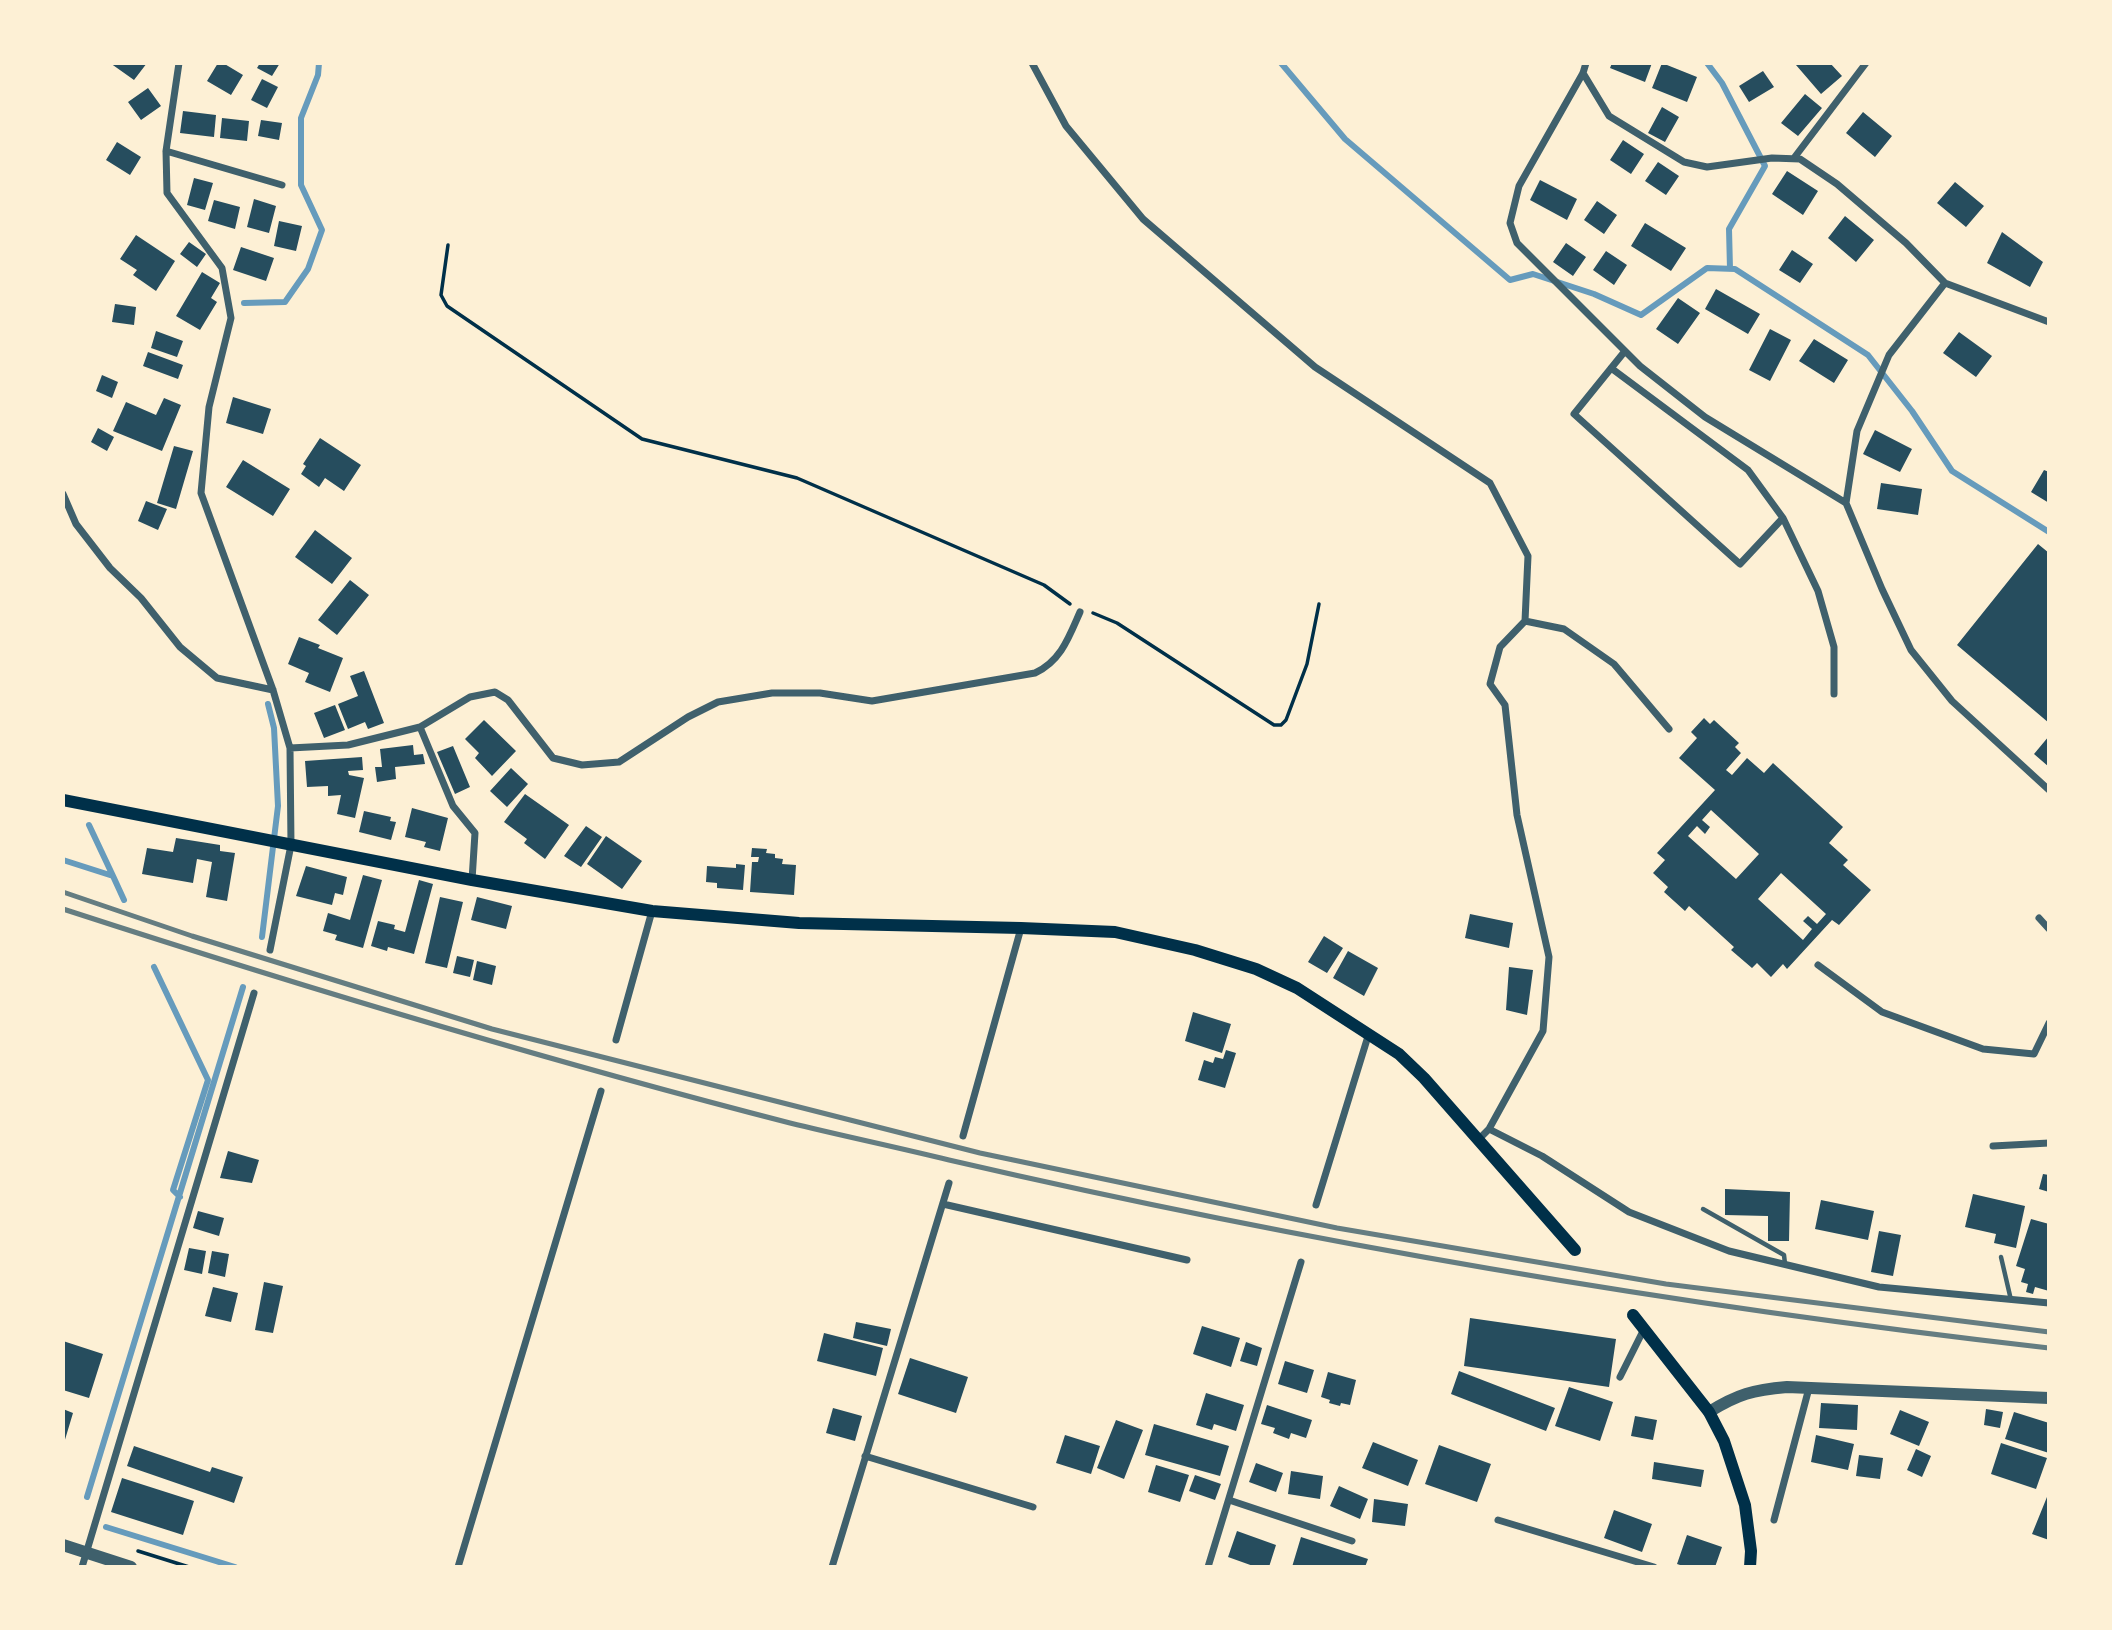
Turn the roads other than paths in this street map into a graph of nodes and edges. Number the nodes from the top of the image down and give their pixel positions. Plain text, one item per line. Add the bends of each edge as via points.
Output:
1 (179, 63) edge
2 (1032, 63) edge
3 (1586, 63) edge
4 (1866, 63) edge
5 (1583, 73) junction
6 (166, 151) junction
7 (1794, 158) junction
8 (282, 185) dead end
9 (1945, 283) junction
10 (2049, 322) edge
11 (1625, 351) junction
12 (1611, 368) junction
13 (63, 494) edge
14 (1846, 503) junction
15 (1783, 518) junction
16 (1080, 612) road end
17 (1525, 621) junction
18 (273, 690) junction
19 (1834, 694) dead end
20 (420, 727) junction
21 (1669, 729) dead end
22 (290, 748) junction
23 (2049, 790) edge
24 (63, 800) edge
25 (291, 845) junction
26 (472, 880) junction
27 (652, 911) junction
28 (2039, 918) dead end
29 (1021, 928) junction
30 (2049, 929) edge
31 (270, 950) dead end
32 (1818, 965) dead end
33 (254, 993) dead end
34 (2049, 1023) edge
35 (1369, 1033) junction
36 (616, 1040) dead end
37 (601, 1091) dead end
38 (1489, 1129) junction
39 (963, 1136) dead end
40 (1478, 1140) junction
41 (2049, 1143) edge
42 (1993, 1146) dead end
43 (949, 1183) dead end
44 (943, 1203) junction
45 (1316, 1205) dead end
46 (1703, 1209) dead end
47 (1575, 1250) dead end
48 (2001, 1257) dead end
49 (1187, 1260) dead end
50 (1301, 1262) dead end
51 (1785, 1264) junction
52 (2011, 1300) junction
53 (2049, 1303) edge
54 (1633, 1315) dead end
55 (1644, 1328) junction
56 (1620, 1377) dead end
57 (1809, 1388) junction
58 (2049, 1398) edge
59 (1709, 1412) junction
60 (865, 1456) junction
61 (1228, 1500) junction
62 (1033, 1507) dead end
63 (1498, 1520) dead end
64 (1774, 1520) dead end
65 (1353, 1541) dead end
66 (63, 1545) edge
67 (86, 1552) junction
68 (82, 1567) edge
69 (131, 1567) edge
70 (458, 1567) edge
71 (832, 1567) edge
72 (1208, 1567) edge
73 (1654, 1567) edge
74 (1750, 1567) edge

1 - 6 street
2 - 17 street via 1066,126 1143,219 1315,367 1490,482 1528,556
3 - 5 street
4 - 7 street
5 - 7 street via 1609,116 1684,162 1707,167
5 - 11 street via 1519,186 1510,223 1517,243
6 - 8 street
6 - 18 street via 167,193 222,268 231,318 209,407 201,493
7 - 9 street via 1838,184
9 - 10 street
9 - 14 street via 1888,358 1857,431
11 - 12 street
11 - 14 street via 1705,417
12 - 15 street via 1748,470
12 - 15 street via 1574,414 1740,564
13 - 18 street via 76,524 180,647 217,678
14 - 23 street via 1912,650 1952,701
15 - 19 street via 1818,591 1834,646
16 - 20 street via 1063,649 1048,667 1035,673 872,701 820,693 772,693 718,702 619,762 582,765 553,758 508,700 495,692 470,697
17 - 21 street via 1564,629 1614,664
17 - 38 street via 1500,648 1490,684 1505,705 1517,815 1549,957 1543,1031
18 - 22 street
20 - 22 street via 348,745
20 - 26 street via 453,806 475,832
22 - 25 street
24 - 25 main road
25 - 26 main road
25 - 31 street
26 - 27 main road
27 - 29 main road via 799,923
27 - 36 street
28 - 30 street
29 - 35 main road via 1115,932 1195,950 1297,988
29 - 39 street
32 - 34 street via 1882,1012 1983,1048 2034,1054
33 - 67 street
35 - 40 main road via 1424,1077
35 - 45 street
37 - 70 street
38 - 40 street
38 - 51 street via 1542,1156 1629,1212 1729,1251
40 - 47 main road
41 - 42 street
43 - 44 street
44 - 49 street
44 - 60 street
46 - 51 lane via 1784,1255
48 - 52 lane
50 - 61 street
51 - 52 street via 1879,1287
52 - 53 street
54 - 55 main road
55 - 56 street
55 - 59 main road
57 - 58 street
57 - 59 street via 1762,1389 1734,1397
57 - 64 street
59 - 74 main road via 1724,1441 1745,1505
60 - 62 street
60 - 71 street
61 - 65 street
61 - 72 street
63 - 73 street
66 - 67 street
67 - 68 street
67 - 69 street

